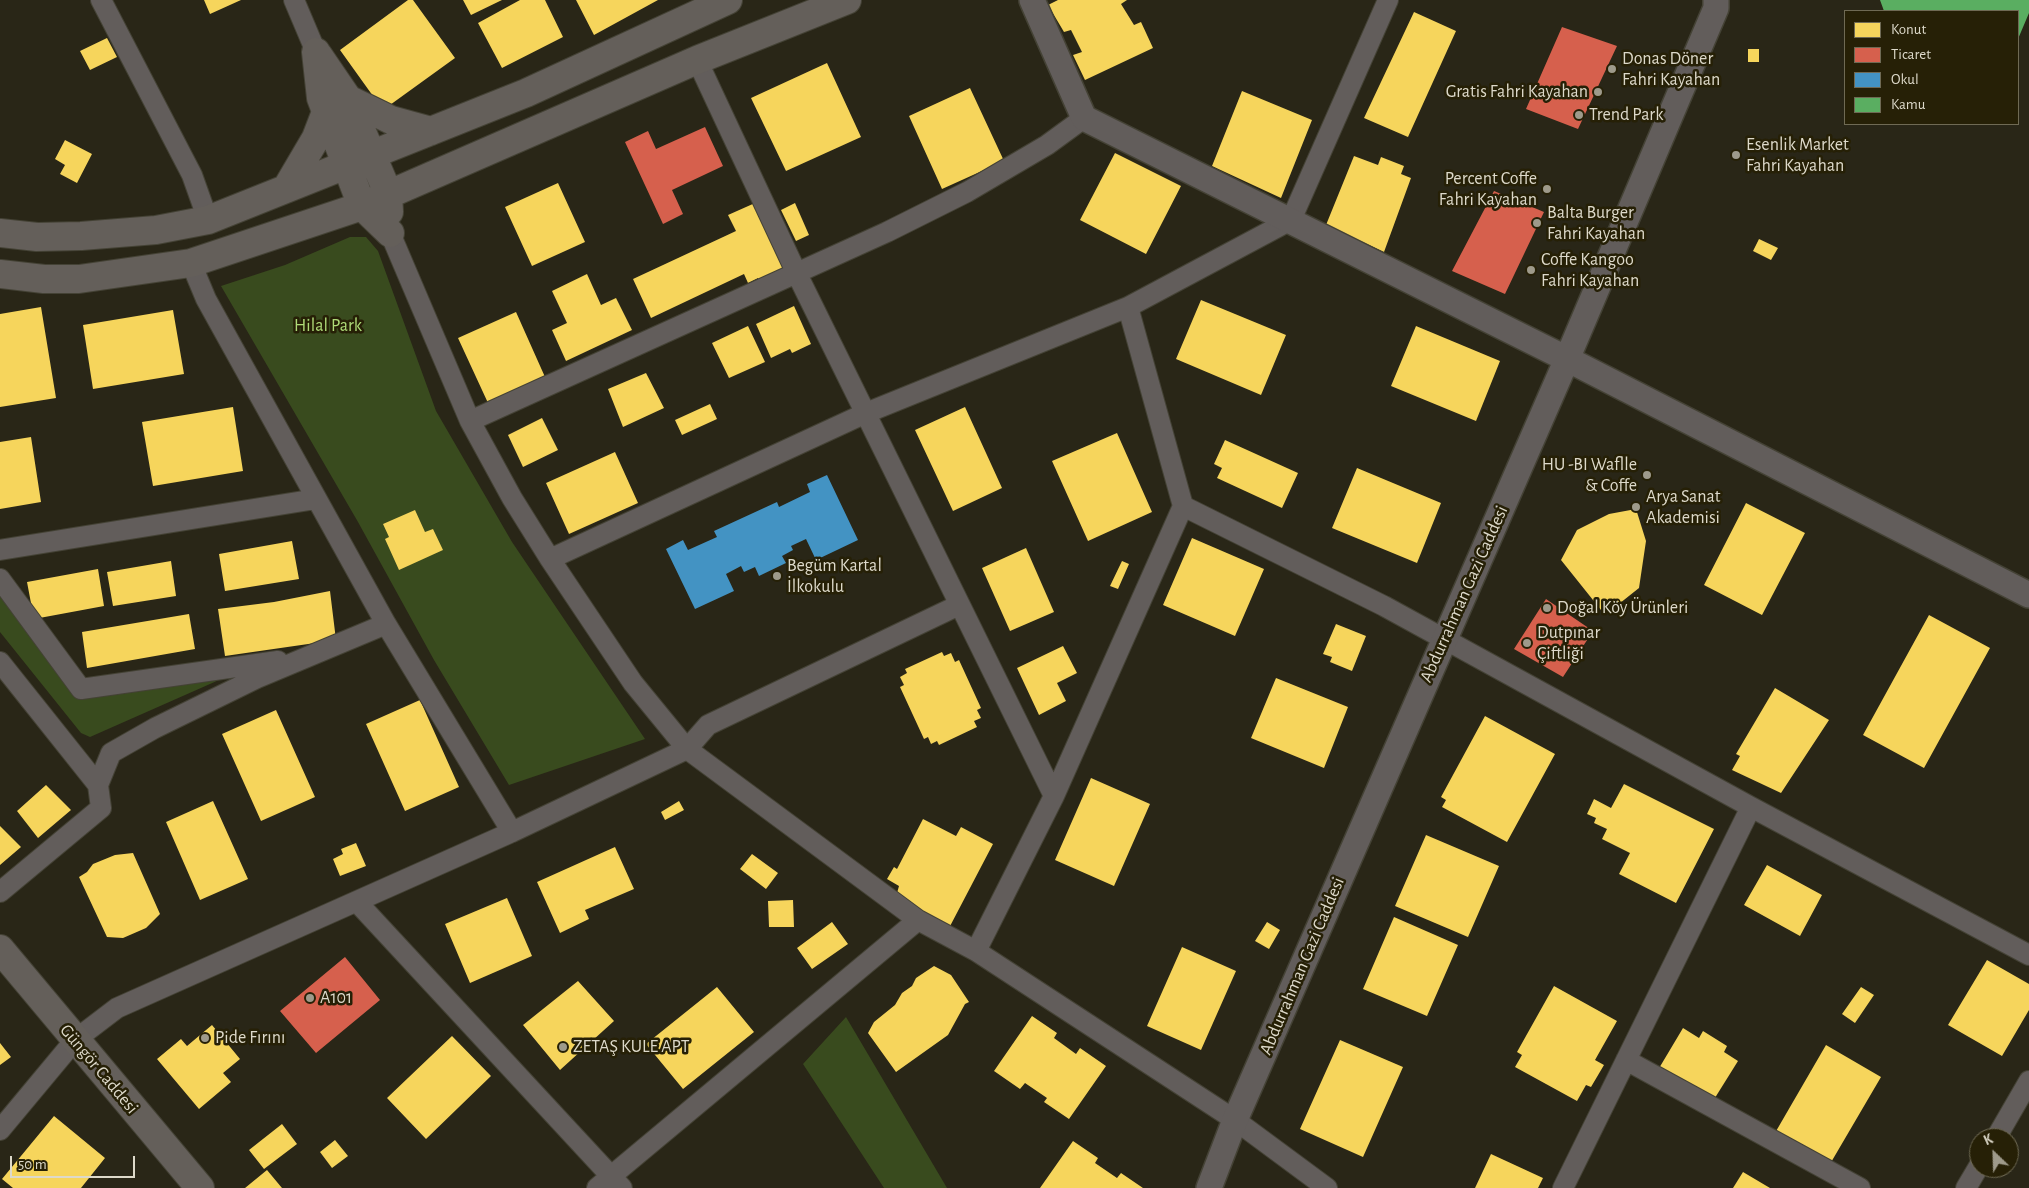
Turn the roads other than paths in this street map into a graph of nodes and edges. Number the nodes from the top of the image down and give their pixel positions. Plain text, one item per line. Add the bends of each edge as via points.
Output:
1 (101, 0) edge
2 (294, 0) edge
3 (728, 0) edge
4 (847, 0) edge
5 (1032, 0) edge
6 (1388, 0) edge
7 (1719, 2) edge
8 (692, 6) edge
9 (316, 52) joint
10 (697, 60) junction
11 (337, 105) junction
12 (1084, 118) junction
13 (431, 131) junction
14 (372, 154) junction
15 (346, 165) junction
16 (286, 189) junction
17 (388, 193) junction
18 (362, 206) junction
19 (208, 220) junction
20 (1291, 220) junction
21 (0, 233) edge
22 (390, 233) junction
23 (191, 263) junction
24 (0, 274) edge
25 (797, 274) junction
26 (1128, 307) junction
27 (1567, 359) junction
28 (866, 413) junction
29 (470, 421) junction
30 (316, 499) junction
31 (1183, 506) junction
32 (0, 550) edge
33 (550, 559) junction
34 (0, 580) edge
35 (2029, 595) edge
36 (959, 605) junction
37 (386, 624) junction
38 (1444, 638) junction
39 (306, 657) junction
40 (0, 662) edge
41 (687, 749) junction
42 (98, 786) junction
43 (1054, 796) junction
44 (1751, 807) junction
45 (512, 832) junction
46 (0, 892) edge
47 (357, 902) junction
48 (918, 920) junction
49 (0, 949) edge
50 (976, 951) junction
51 (2029, 955) edge
52 (75, 1040) junction
53 (1626, 1060) junction
54 (2029, 1081) edge
55 (1235, 1120) junction
56 (2002, 1128) edge
57 (0, 1130) edge
58 (610, 1184) edge
59 (200, 1188) edge
60 (1209, 1188) edge
61 (1327, 1188) edge
62 (1563, 1188) edge
63 (1860, 1188) edge

1 - 19 street via 192,175
2 - 9 street
3 - 8 main road
4 - 10 main road
5 - 12 street
6 - 20 street
7 - 27 street, Abdurrahman Gazi Caddesi
8 - 13 main road via 526,93
9 - 11 main road
10 - 17 main road
10 - 25 street
11 - 13 main road
11 - 14 main road
11 - 15 main road
11 - 16 main road
12 - 20 street
12 - 25 street via 967,192
13 - 14 main road
14 - 15 main road
14 - 17 main road
15 - 16 main road
15 - 18 main road
16 - 19 main road
17 - 18 main road
17 - 22 main road
18 - 22 main road
18 - 23 main road
19 - 21 main road via 156,230 81,236 37,237
20 - 26 street
20 - 27 street
22 - 29 street
23 - 24 main road via 79,279
23 - 30 street via 206,299
25 - 28 street
25 - 29 street
26 - 28 street
26 - 31 street
27 - 35 street
27 - 38 street, Abdurrahman Gazi Caddesi
28 - 33 street
28 - 36 street
29 - 33 street
30 - 32 street
30 - 37 street
31 - 38 street
31 - 43 street
33 - 41 street via 633,683
34 - 39 street via 81,690
36 - 41 street via 708,725
36 - 43 street
37 - 39 street
37 - 45 street
38 - 44 street
38 - 55 street, Abdurrahman Gazi Caddesi
39 - 42 street via 155,728 111,753
40 - 42 street
41 - 45 street
41 - 48 street
42 - 46 street via 101,808
43 - 50 street
44 - 51 street
44 - 53 street
45 - 47 street
47 - 52 street via 116,1008
47 - 58 street
48 - 50 street
48 - 58 street
49 - 52 main road, Güngör Caddesi
50 - 55 street
52 - 57 street
52 - 59 main road, Güngör Caddesi
53 - 62 street
53 - 63 street
54 - 56 street
55 - 60 street, Abdurrahman Gazi Caddesi
55 - 61 street

